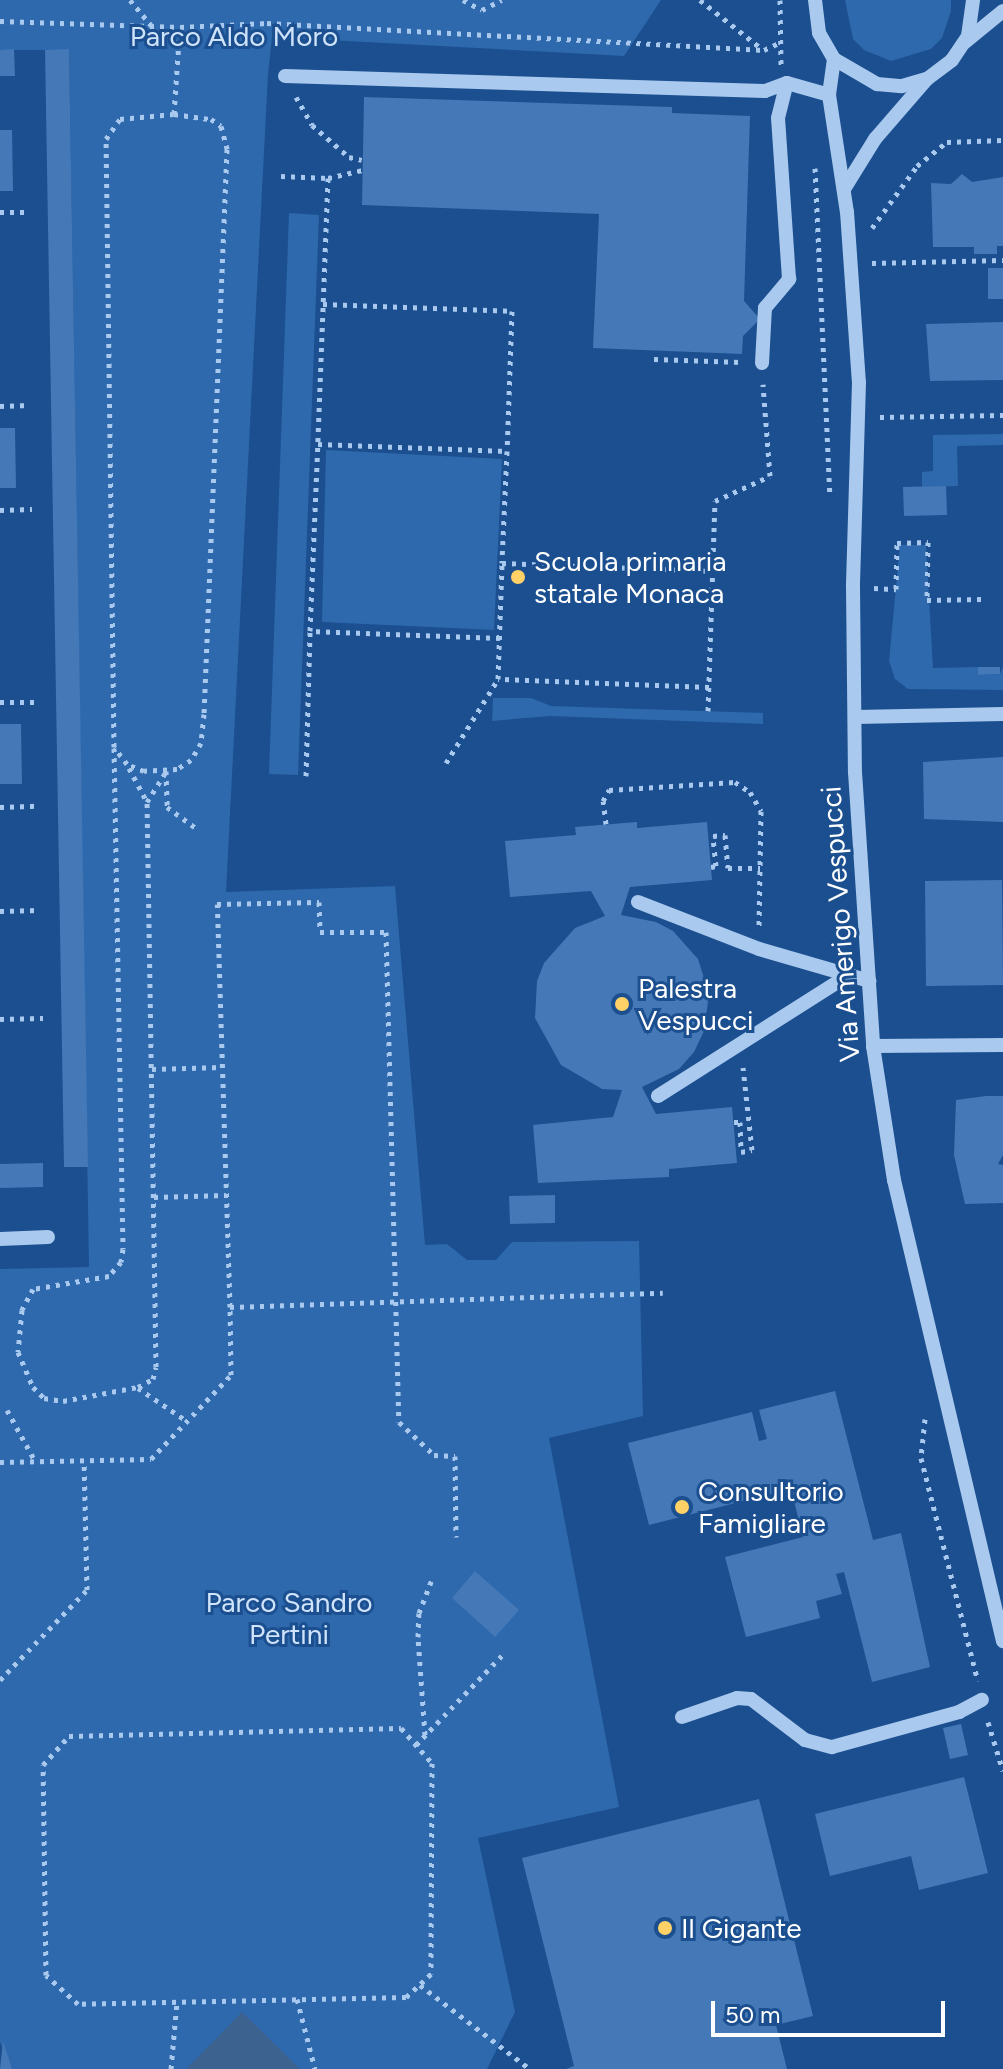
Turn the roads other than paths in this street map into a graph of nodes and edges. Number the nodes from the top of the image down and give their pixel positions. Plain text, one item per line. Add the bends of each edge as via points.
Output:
1 (815, 0) edge
2 (973, 0) edge
3 (1003, 11) edge
4 (962, 45) junction
5 (834, 59) junction
6 (285, 76) dead end
7 (927, 79) junction
8 (787, 83) junction
9 (829, 95) junction
10 (844, 189) junction
11 (762, 363) road end
12 (1003, 714) edge
13 (856, 717) junction
14 (638, 902) dead end
15 (850, 974) junction
16 (869, 981) junction
17 (1003, 1045) edge
18 (873, 1046) junction
19 (658, 1096) dead end
20 (48, 1237) dead end
21 (0, 1239) edge
22 (1003, 1641) edge
23 (982, 1700) dead end
24 (682, 1717) dead end

1 - 5 street via 819,33
2 - 4 street
3 - 4 street
4 - 7 street
5 - 7 street via 877,84 902,86
5 - 9 street, Via Amerigo Vespucci
6 - 8 street via 765,91
7 - 10 street via 875,139
8 - 9 street
8 - 11 street via 778,118 789,279 765,308
9 - 10 street, Via Amerigo Vespucci
10 - 13 street, Via Amerigo Vespucci via 859,417 853,587
12 - 13 street
13 - 16 street, Via Amerigo Vespucci
14 - 15 street via 759,949
15 - 16 street
15 - 19 street
16 - 18 street, Via Amerigo Vespucci
17 - 18 street
18 - 22 street, Via Amerigo Vespucci via 894,1180
20 - 21 street
23 - 24 street via 959,1712 832,1747 805,1740 751,1699 737,1698

